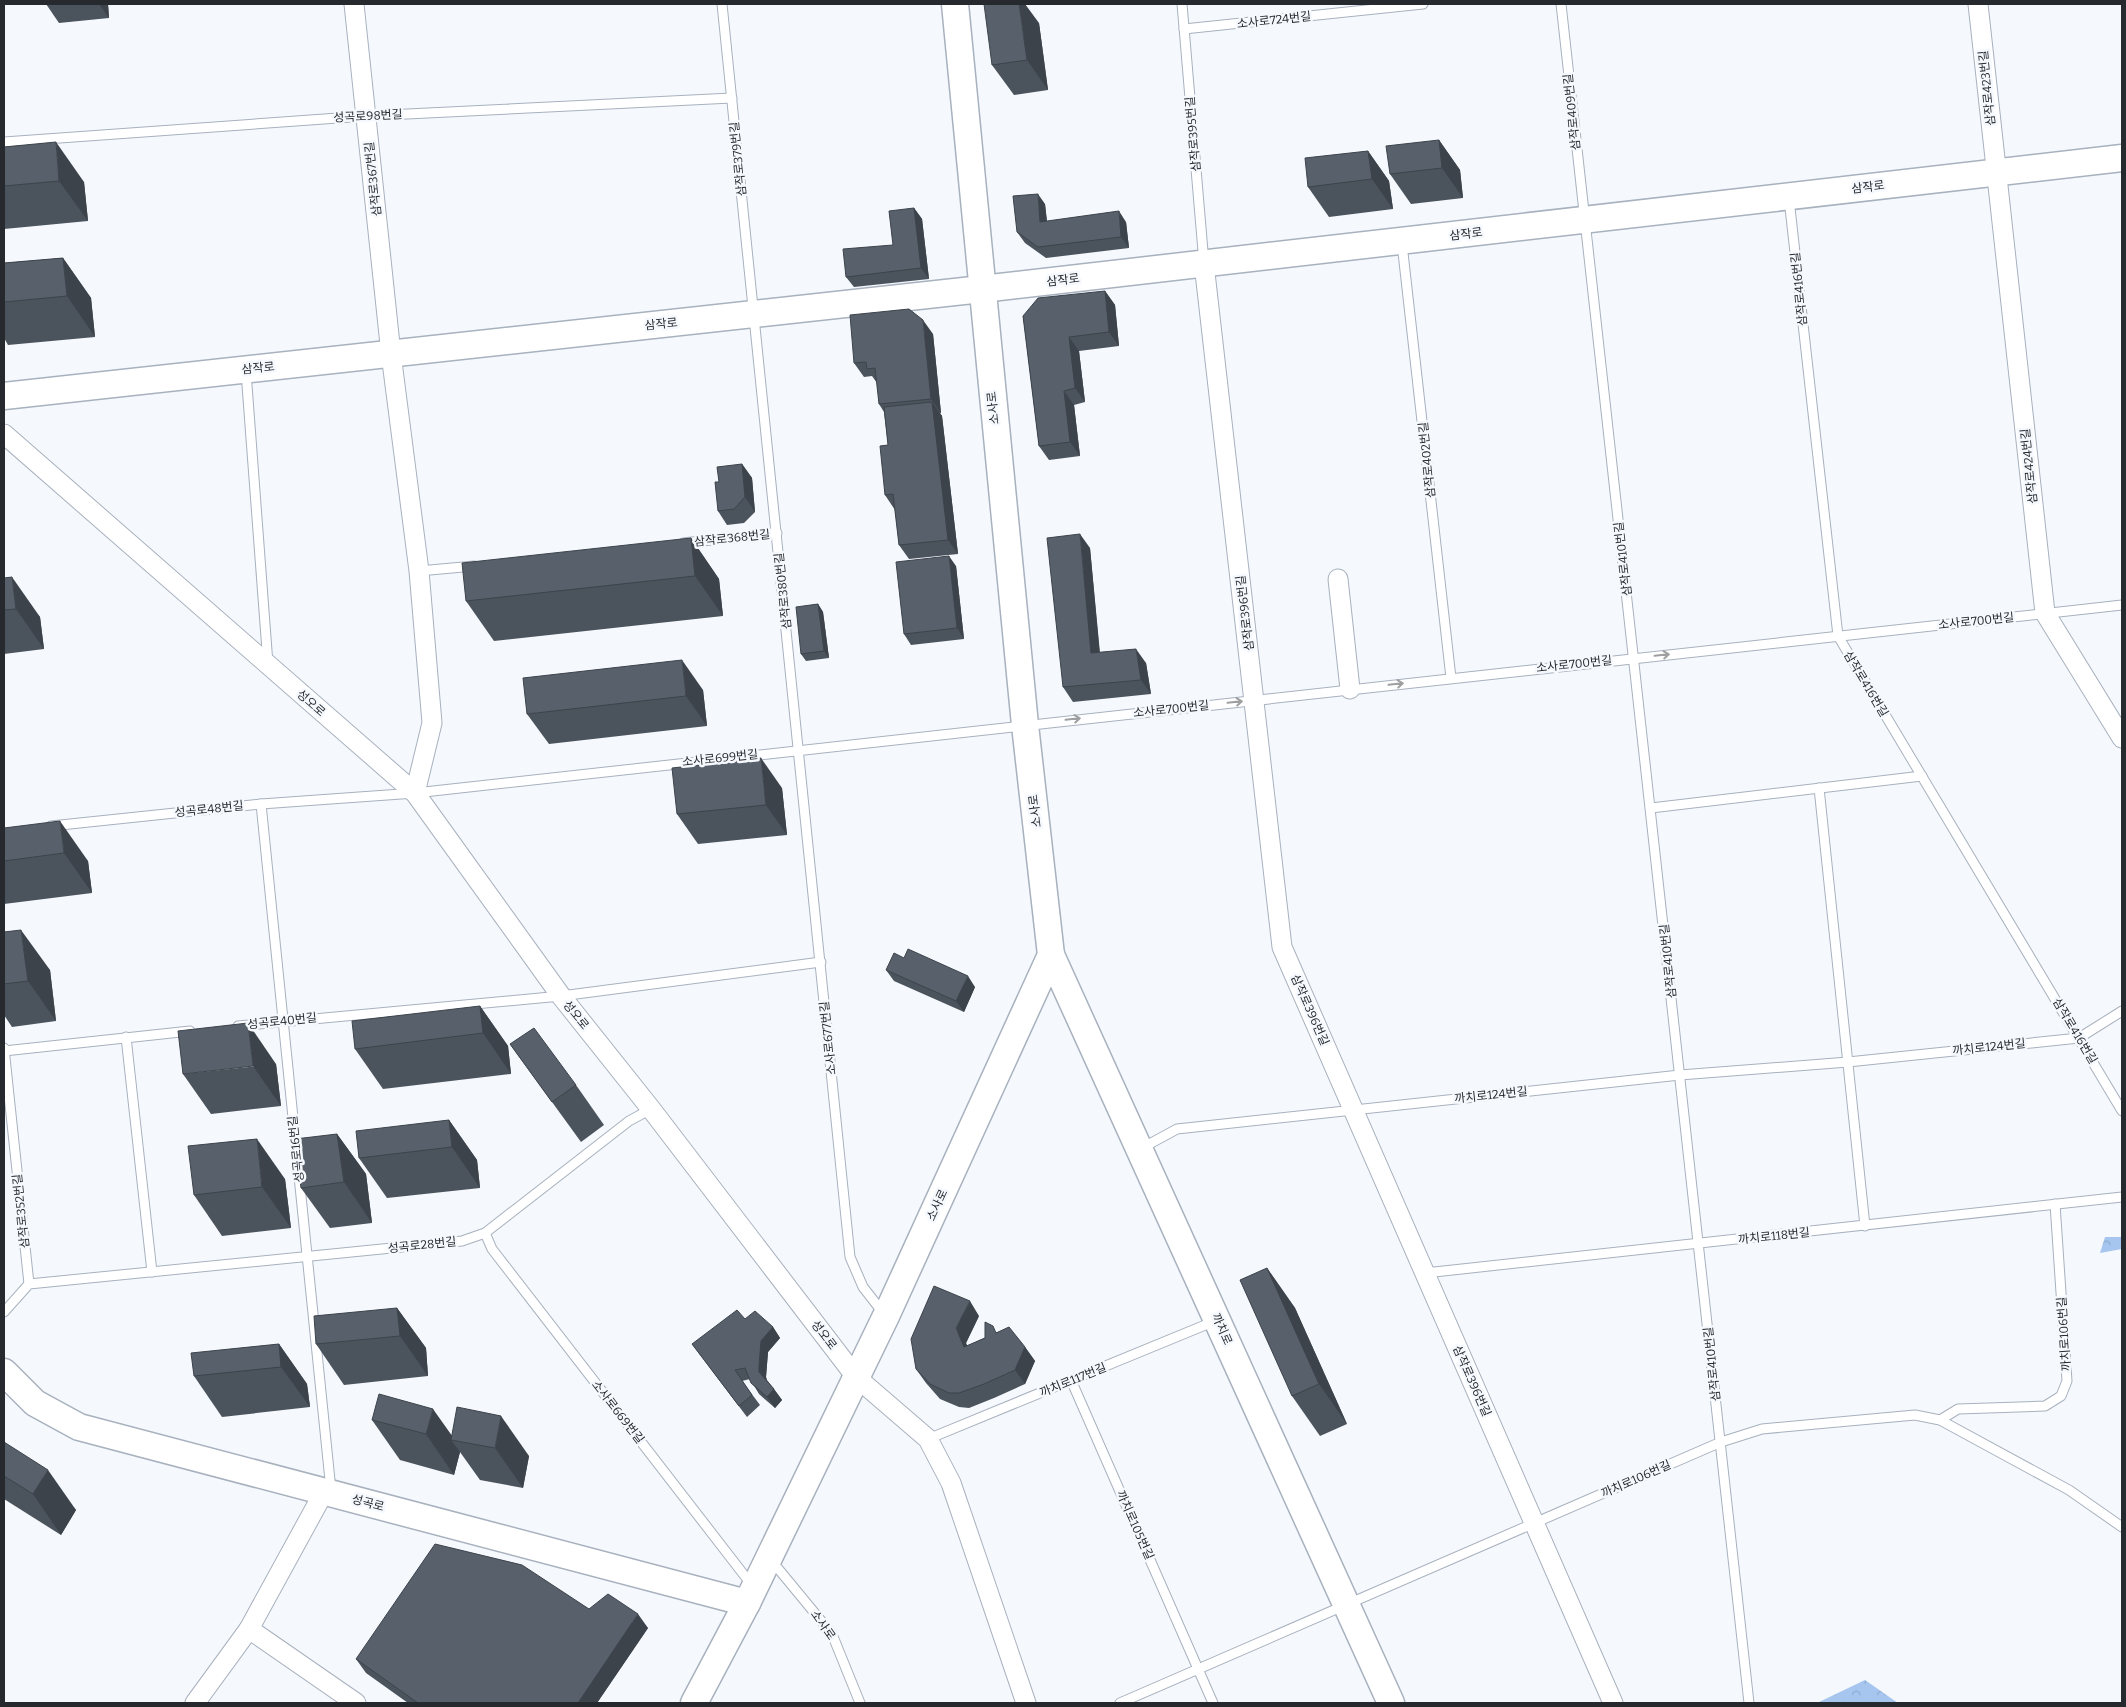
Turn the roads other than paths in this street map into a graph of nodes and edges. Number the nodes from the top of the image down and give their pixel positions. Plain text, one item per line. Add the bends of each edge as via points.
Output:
1 (354, 4) edge
2 (722, 4) edge
3 (954, 4) edge
4 (1182, 4) edge
5 (1423, 4) edge
6 (1561, 4) edge
7 (1978, 4) edge
8 (1184, 29) junction
9 (732, 98) junction
10 (366, 116) junction
11 (4, 142) edge
12 (2122, 158) edge
13 (1996, 173) junction
14 (1788, 197) junction
15 (1584, 220) junction
16 (1402, 241) junction
17 (1204, 264) junction
18 (982, 289) junction
19 (755, 314) junction
20 (391, 354) junction
21 (246, 370) junction
22 (4, 396) edge
23 (4, 434) edge
24 (777, 533) junction
25 (678, 544) edge
26 (489, 564) edge
27 (419, 571) junction
28 (1338, 580) dead end
29 (2122, 605) edge
30 (2045, 614) junction
31 (1838, 636) junction
32 (1635, 658) junction
33 (268, 666) junction
34 (1451, 678) junction
35 (1350, 689) junction
36 (1255, 700) junction
37 (1025, 725) junction
38 (2122, 738) edge
39 (800, 749) junction
40 (1922, 776) junction
41 (1820, 788) junction
42 (415, 793) junction
43 (261, 804) junction
44 (1651, 808) junction
45 (43, 827) edge
46 (1051, 955) junction
47 (821, 962) junction
48 (560, 996) junction
49 (2122, 1011) edge
50 (283, 1021) junction
51 (224, 1027) edge
52 (205, 1029) edge
53 (126, 1038) junction
54 (2079, 1038) junction
55 (4, 1050) edge
56 (1848, 1062) junction
57 (1680, 1075) junction
58 (651, 1109) junction
59 (1353, 1109) junction
60 (2122, 1111) edge
61 (1140, 1149) junction
62 (2122, 1197) edge
63 (2055, 1204) junction
64 (1865, 1226) junction
65 (485, 1233) junction
66 (1699, 1244) junction
67 (307, 1256) junction
68 (152, 1272) junction
69 (1425, 1273) junction
70 (29, 1284) junction
71 (4, 1312) edge
72 (886, 1316) junction
73 (1218, 1320) junction
74 (4, 1372) edge
75 (856, 1377) junction
76 (1071, 1380) junction
77 (1940, 1420) junction
78 (928, 1439) junction
79 (1721, 1442) junction
80 (328, 1493) junction
81 (1534, 1523) junction
82 (2122, 1527) edge
83 (769, 1558) junction
84 (751, 1596) junction
85 (1346, 1605) junction
86 (250, 1629) junction
87 (1198, 1670) junction
88 (195, 1703) edge
89 (356, 1703) edge
90 (694, 1703) edge
91 (860, 1703) edge
92 (1026, 1703) edge
93 (1120, 1703) edge
94 (1213, 1703) edge
95 (1391, 1703) edge
96 (1613, 1703) edge
97 (1749, 1703) edge

1 - 10 street, 삼작로367번길
2 - 9 lane, 삼작로379번길
3 - 18 street, 소사로
4 - 8 lane, 삼작로395번길
5 - 8 lane, 소사로724번길
6 - 15 lane, 삼작로409번길
7 - 13 street, 삼작로423번길
8 - 17 lane, 삼작로395번길
9 - 10 lane, 성곡로98번길
9 - 19 lane, 삼작로379번길
10 - 11 lane, 성곡로98번길
10 - 20 street, 삼작로367번길
12 - 13 street, 삼작로
13 - 14 street, 삼작로
13 - 30 street, 삼작로424번길
14 - 15 street, 삼작로
14 - 31 lane, 삼작로416번길
15 - 16 street, 삼작로
15 - 32 lane, 삼작로410번길
16 - 17 street, 삼작로
16 - 34 lane, 삼작로402번길
17 - 18 street, 삼작로
17 - 36 street, 삼작로396번길
18 - 19 street, 삼작로
18 - 37 street, 소사로
19 - 20 street, 삼작로
19 - 24 lane, 삼작로380번길
20 - 21 street, 삼작로
20 - 27 street
21 - 22 street, 삼작로
21 - 33 lane
23 - 33 street, 성오로
24 - 25 lane, 삼작로368번길
24 - 39 lane, 삼작로380번길
26 - 27 lane
27 - 42 street via 432,723
28 - 35 street
29 - 30 lane, 소사로700번길
30 - 31 lane, 소사로700번길
30 - 38 street, 삼작로424번길
32 -> 31 lane, 소사로700번길
31 - 40 lane, 삼작로416번길
32 - 34 lane, 소사로700번길
32 - 44 lane, 삼작로410번길
33 - 42 street, 성오로
35 -> 34 lane, 소사로700번길
35 - 36 lane, 소사로700번길
37 -> 36 lane, 소사로700번길
36 - 59 street, 삼작로396번길 via 1282,947
37 - 39 lane, 소사로699번길
37 - 46 street, 소사로
39 - 42 lane, 소사로699번길
39 - 47 lane, 소사로677번길
40 - 41 lane
40 - 54 lane, 삼작로416번길
41 - 44 lane
41 - 56 lane
42 - 43 lane, 성곡로48번길
42 - 48 street, 성오로
43 - 45 lane, 성곡로48번길
43 - 50 lane, 성곡로16번길
44 - 57 lane, 삼작로410번길
46 - 61 street, 까치로
46 - 72 street, 소사로
47 - 48 lane, 성오로
47 - 72 lane, 소사로677번길 via 850,1257 863,1287
48 - 50 lane, 성곡로40번길
48 - 58 street, 성오로
49 - 54 lane, 까치로124번길
50 - 51 lane, 성곡로40번길
50 - 67 lane, 성곡로16번길
52 - 53 lane
53 - 55 lane
53 - 68 lane
54 - 56 lane, 까치로124번길
54 - 60 lane, 삼작로416번길
55 - 70 lane, 삼작로352번길
56 - 57 lane, 까치로124번길
56 - 64 lane
57 - 59 lane, 까치로124번길
57 - 66 lane, 삼작로410번길
58 - 65 lane, 성곡로28번길 via 629,1121
58 - 75 street, 성오로
59 - 61 lane, 까치로124번길 via 1177,1128
59 - 69 street, 삼작로396번길
61 - 73 street, 까치로
62 - 63 lane, 까치로118번길
63 - 64 lane, 까치로118번길
63 - 77 lane, 까치로106번길 via 2068,1381 2061,1396 2045,1406 1958,1409
64 - 66 lane, 까치로118번길
65 - 67 lane, 성곡로28번길 via 462,1241
65 - 84 lane, 소사로669번길 via 492,1249
66 - 69 lane, 까치로118번길
66 - 79 lane, 삼작로410번길
67 - 68 lane, 성곡로28번길
67 - 80 lane, 성곡로16번길
68 - 70 lane, 성곡로28번길
69 - 81 street, 삼작로396번길
70 - 71 lane
72 - 75 street, 소사로
73 - 76 lane, 까치로117번길
73 - 85 street, 까치로
74 - 80 street, 성곡로 via 35,1403 80,1427
75 - 78 street, 성오로
75 - 83 street, 소사로
76 - 78 lane, 까치로117번길
76 - 87 lane, 까치로105번길
77 - 79 lane, 까치로106번길 via 1915,1415 1762,1429
77 - 82 lane, 까치로106번길 via 2069,1490
78 - 92 street, 성오로 via 951,1483
79 - 81 lane, 까치로106번길
79 - 97 lane, 삼작로410번길
80 - 84 street, 성곡로
80 - 86 street
81 - 85 lane, 까치로106번길
81 - 96 street, 삼작로396번길
83 - 84 street, 소사로
83 - 91 lane, 소사로 via 832,1634
84 - 90 street, 소사로
85 - 87 lane
85 - 95 street, 까치로
86 - 88 street
86 - 89 street
87 - 93 lane
87 - 94 lane, 까치로105번길

